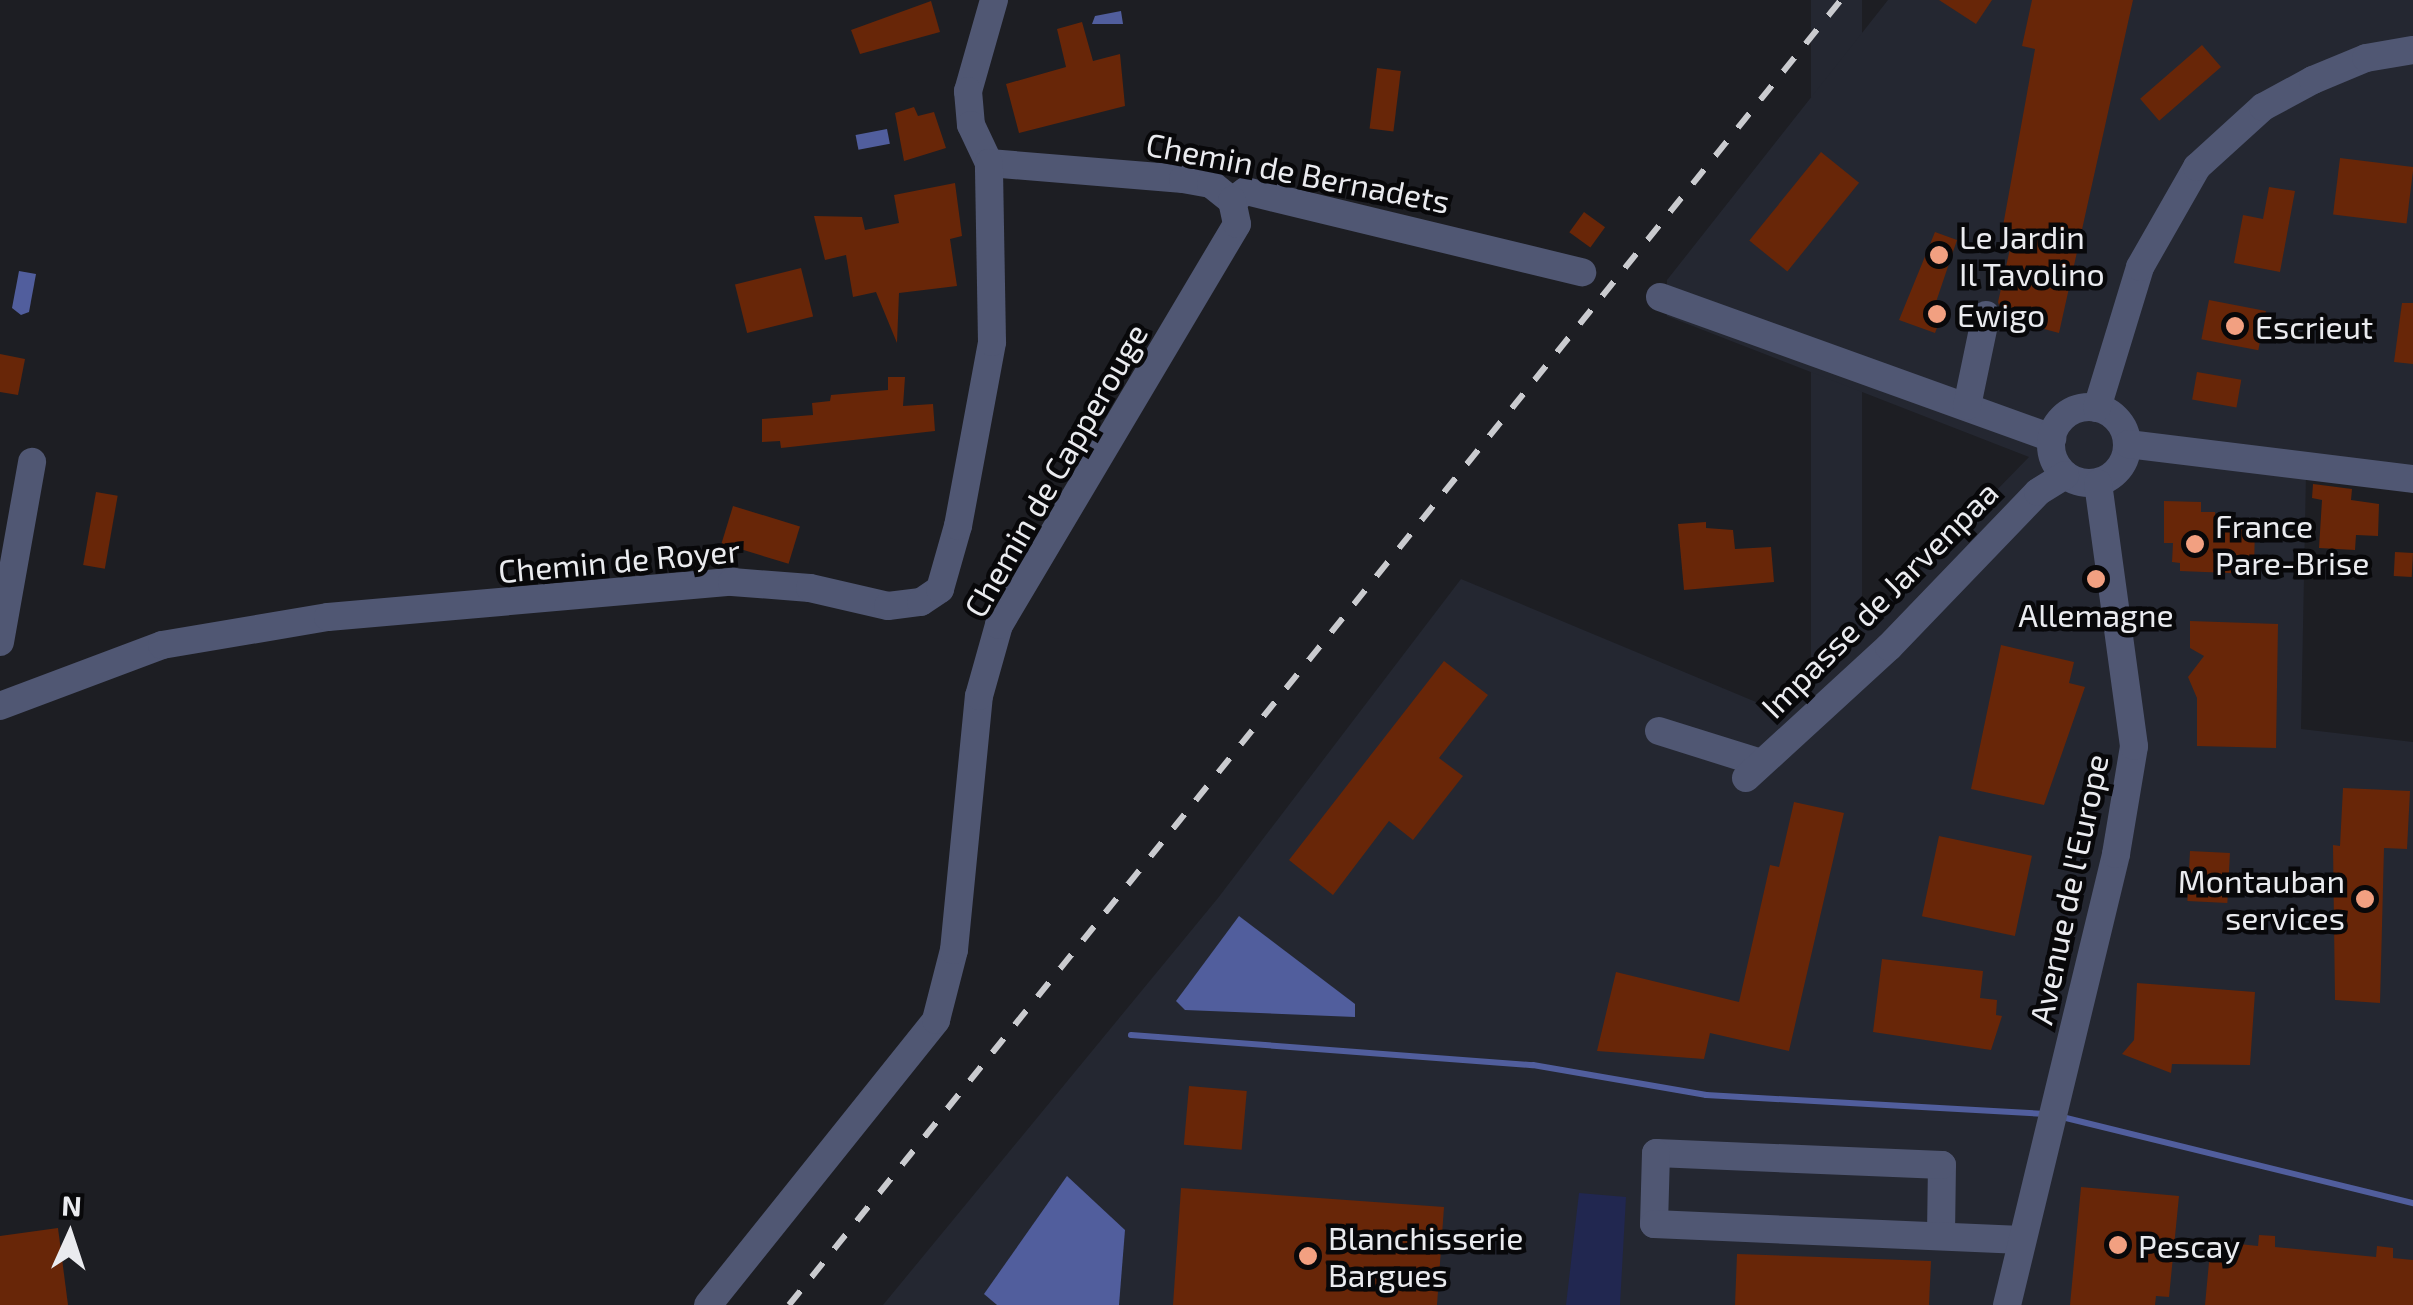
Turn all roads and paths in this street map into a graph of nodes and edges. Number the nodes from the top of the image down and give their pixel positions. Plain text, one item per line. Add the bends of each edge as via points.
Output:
1 (994, 0) edge
2 (2413, 50) edge
3 (988, 163) junction
4 (1232, 200) junction
5 (1582, 272) dead end
6 (1660, 298) dead end
7 (1986, 314) dead end
8 (1966, 406) junction
9 (2097, 408) junction
10 (2052, 438) junction
11 (2128, 444) junction
12 (32, 462) dead end
13 (2065, 474) junction
14 (2413, 478) edge
15 (2098, 482) junction
16 (0, 642) edge
17 (1, 700) edge
18 (1658, 731) dead end
19 (1942, 1235) junction
20 (2022, 1240) junction
21 (708, 1305) edge
22 (2006, 1305) edge

1 - 3 street via 968,91 970,126
2 - 9 street via 2366,58 2312,80 2263,108 2197,167 2140,267
3 - 4 street, Chemin de Bernadets via 1182,179 1211,184
3 - 17 street, Chemin de Royer via 992,342 958,526 940,589 920,602 888,606 810,588 732,582 328,617 162,645
4 - 5 street, Chemin de Bernadets via 1246,191
4 - 21 street, Chemin de Capperouge via 1237,224 999,626 979,696 950,973 936,1020
6 - 8 street
7 - 8 street
8 - 10 street
9 - 10 street via 2073,411
9 - 11 street via 2122,425
10 - 13 street via 2053,458
11 - 14 street
11 - 15 street via 2120,468
12 - 16 street
13 - 15 street
13 - 18 street, Impasse de Jarvenpaa via 2038,492 1797,734 1752,770
15 - 20 street, Avenue de l'Europe via 2134,746 2116,854
19 - 19 street via 1654,1224 1656,1153 1942,1166
19 - 20 street
20 - 22 street, Avenue de l'Europe

